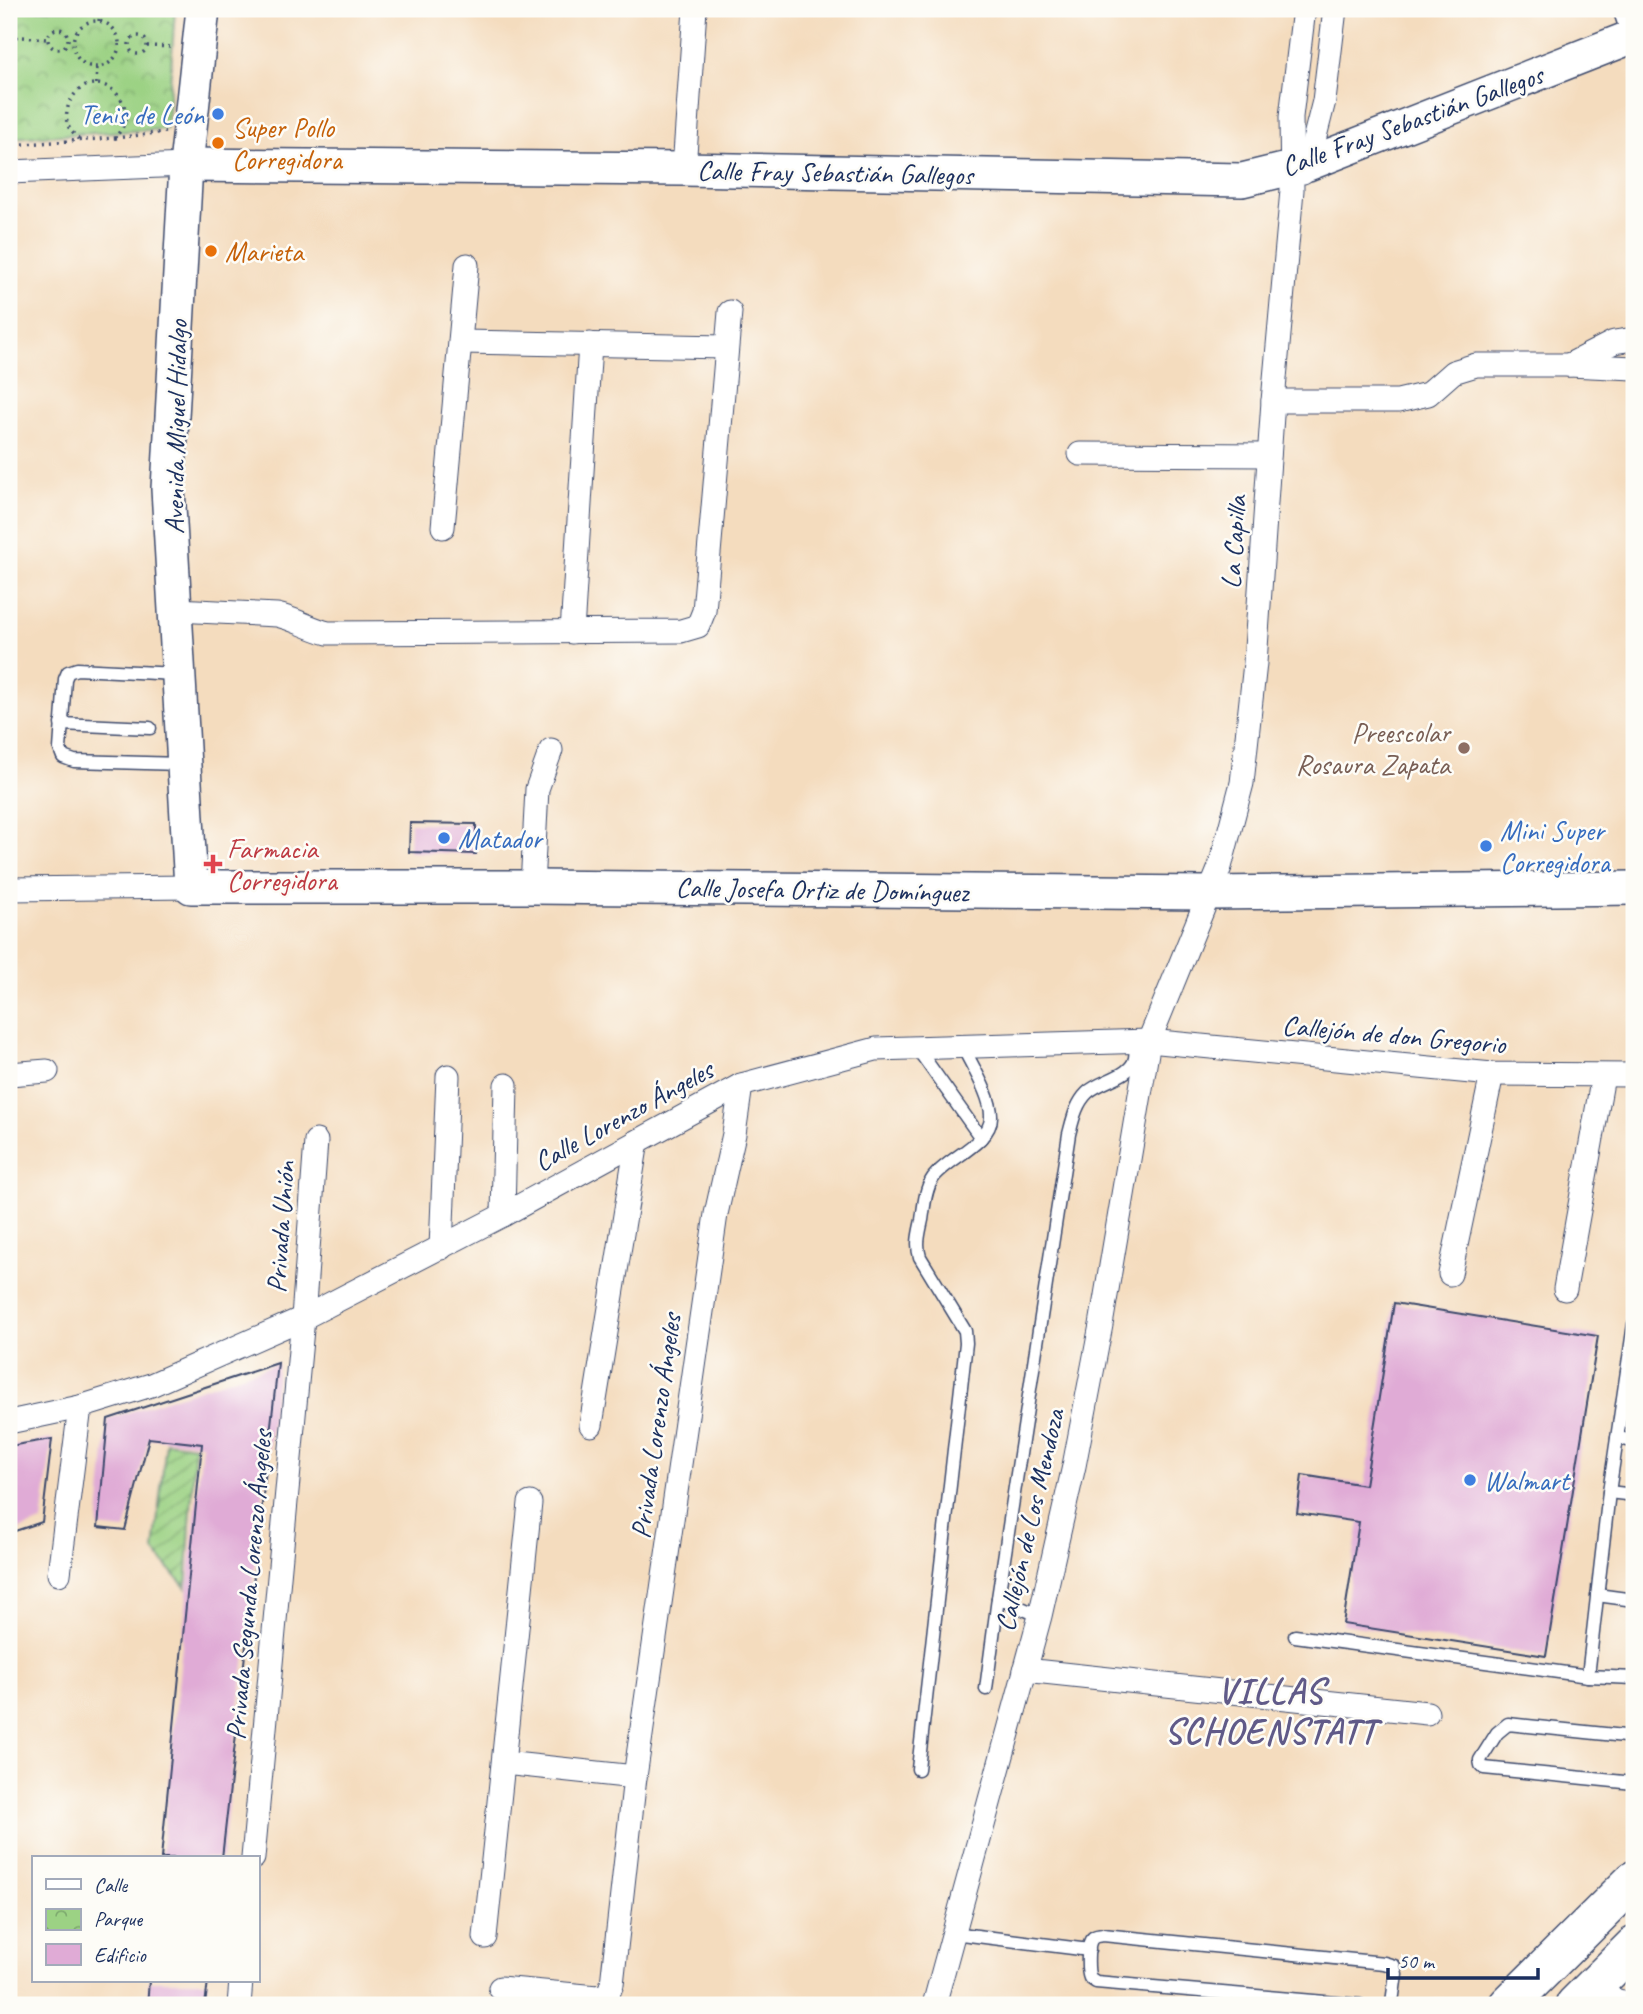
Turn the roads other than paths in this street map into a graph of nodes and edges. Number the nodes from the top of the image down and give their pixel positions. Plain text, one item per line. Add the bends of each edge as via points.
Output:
1 (202, 9) edge
2 (695, 9) edge
3 (1304, 9) edge
4 (1335, 9) edge
5 (1627, 28) edge
6 (186, 165) junction
7 (684, 169) junction
8 (9, 172) edge
9 (1297, 174) junction
10 (467, 265) dead end
11 (730, 312) dead end
12 (1634, 339) edge
13 (461, 342) junction
14 (590, 344) junction
15 (726, 347) junction
16 (1569, 365) junction
17 (1634, 368) edge
18 (1273, 401) junction
19 (1080, 454) dead end
20 (1269, 456) junction
21 (443, 527) dead end
22 (176, 610) junction
23 (572, 632) junction
24 (180, 675) junction
25 (61, 724) junction
26 (150, 728) dead end
27 (551, 750) dead end
28 (184, 764) junction
29 (191, 887) junction
30 (532, 887) junction
31 (1634, 888) edge
32 (9, 889) edge
33 (1208, 893) junction
34 (1142, 1041) junction
35 (963, 1047) junction
36 (917, 1048) junction
37 (47, 1071) dead end
38 (9, 1074) edge
39 (1492, 1074) junction
40 (1634, 1075) edge
41 (448, 1076) dead end
42 (1603, 1076) junction
43 (506, 1085) dead end
44 (741, 1085) junction
45 (981, 1138) junction
46 (316, 1140) dead end
47 (637, 1140) junction
48 (503, 1215) junction
49 (441, 1248) junction
50 (1450, 1274) dead end
51 (1564, 1289) dead end
52 (303, 1318) junction
53 (1634, 1324) edge
54 (1629, 1391) edge
55 (80, 1407) junction
56 (9, 1422) edge
57 (591, 1425) dead end
58 (1617, 1438) junction
59 (1634, 1441) edge
60 (1609, 1492) junction
61 (1634, 1495) edge
62 (530, 1503) dead end
63 (60, 1574) dead end
64 (1597, 1595) junction
65 (998, 1598) junction
66 (1634, 1600) edge
67 (1040, 1616) junction
68 (1295, 1636) dead end
69 (1025, 1670) junction
70 (1588, 1676) junction
71 (1634, 1678) edge
72 (986, 1689) dead end
73 (1427, 1713) dead end
74 (1634, 1737) edge
75 (504, 1763) junction
76 (918, 1769) dead end
77 (635, 1777) junction
78 (1634, 1783) edge
79 (253, 1856) edge
80 (1634, 1880) edge
81 (953, 1933) junction
82 (485, 1937) dead end
83 (1634, 1946) edge
84 (1089, 1950) junction
85 (242, 1982) edge
86 (499, 1988) dead end
87 (1582, 1999) edge
88 (1395, 2004) edge
89 (239, 2005) edge
90 (934, 2005) edge
91 (1360, 2005) edge
92 (1508, 2005) edge
93 (1632, 2005) edge

1 - 6 street, Avenida Miguel Hidalgo
2 - 7 street
3 - 9 street via 1290,117
4 - 9 street via 1324,101
5 - 9 street, Calle Fray Sebastián Gallegos
6 - 7 street, Calle Fray Sebastián Gallegos
6 - 8 street, Calle Fray Sebastián Gallegos
6 - 22 street, Avenida Miguel Hidalgo via 168,489
7 - 9 street, Calle Fray Sebastián Gallegos via 1242,180
9 - 18 street, La Capilla
10 - 13 street
11 - 15 street
12 - 16 street via 1614,342
13 - 14 street
13 - 21 street
14 - 15 street
14 - 23 street
15 - 23 street via 704,611 698,626 681,631
16 - 17 street
16 - 18 street via 1476,365 1453,372 1428,394 1398,401
18 - 20 street, La Capilla
19 - 20 street
20 - 33 street, La Capilla via 1242,783 1220,867
22 - 23 street via 278,615 328,633
22 - 24 street, Avenida Miguel Hidalgo
24 - 25 lane via 77,668 65,679
24 - 28 street, Avenida Miguel Hidalgo
25 - 26 lane
25 - 28 lane via 60,749 63,757 74,761
27 - 30 street via 537,789
28 - 29 street, Avenida Miguel Hidalgo
29 - 30 street, Calle Josefa Ortiz de Domínguez
29 - 32 street, Calle Josefa Ortiz de Domínguez
30 - 33 street, Calle Josefa Ortiz de Domínguez
31 - 33 street, Calle Josefa Ortiz de Domínguez
33 - 34 street
34 - 35 street, Calle Lorenzo Ángeles
34 - 39 street, Callejón de don Gregorio
34 - 65 lane via 1126,1073 1087,1093 1069,1134
34 - 67 street, Callejón de Los Mendoza via 1074,1466
35 - 36 street, Calle Lorenzo Ángeles
35 - 45 lane via 992,1115
36 - 44 street, Calle Lorenzo Ángeles via 876,1049
36 - 45 lane
37 - 38 street
39 - 42 street, Callejón de don Gregorio
39 - 50 street
40 - 42 street, Callejón de don Gregorio
41 - 49 street
42 - 51 street
43 - 48 street
44 - 47 street, Calle Lorenzo Ángeles
44 - 77 street, Privada Lorenzo Ángeles via 716,1214
45 - 76 lane via 933,1178 917,1245 965,1331 966,1343
46 - 52 street, Privada Unión
47 - 48 street, Calle Lorenzo Ángeles
47 - 57 street
48 - 49 street, Calle Lorenzo Ángeles
49 - 52 street, Calle Lorenzo Ángeles
52 - 55 street, Calle Lorenzo Ángeles via 151,1385
52 - 79 street, Privada Segunda Lorenzo Ángeles
53 - 54 lane
54 - 58 lane
55 - 56 street, Calle Lorenzo Ángeles
55 - 63 street
58 - 59 lane
58 - 60 lane
60 - 61 lane
60 - 64 lane
62 - 75 street
64 - 66 lane
64 - 70 lane
65 - 67 lane
65 - 72 lane
67 - 69 street, Callejón de Los Mendoza
68 - 70 lane
69 - 73 street
69 - 81 street, Callejón de Los Mendoza
70 - 71 lane
74 - 78 lane via 1508,1724 1480,1760 1485,1768
75 - 77 street
75 - 82 street
77 - 86 street, Privada Lorenzo Ángeles via 608,1994 597,1997
80 - 92 highway
81 - 84 lane
81 - 90 street, Callejón de Los Mendoza
83 - 87 highway
84 - 88 lane via 1091,1940 1103,1936 1384,1963 1394,1966
84 - 91 lane via 1087,1972 1096,1982
85 - 89 street
87 - 93 street

